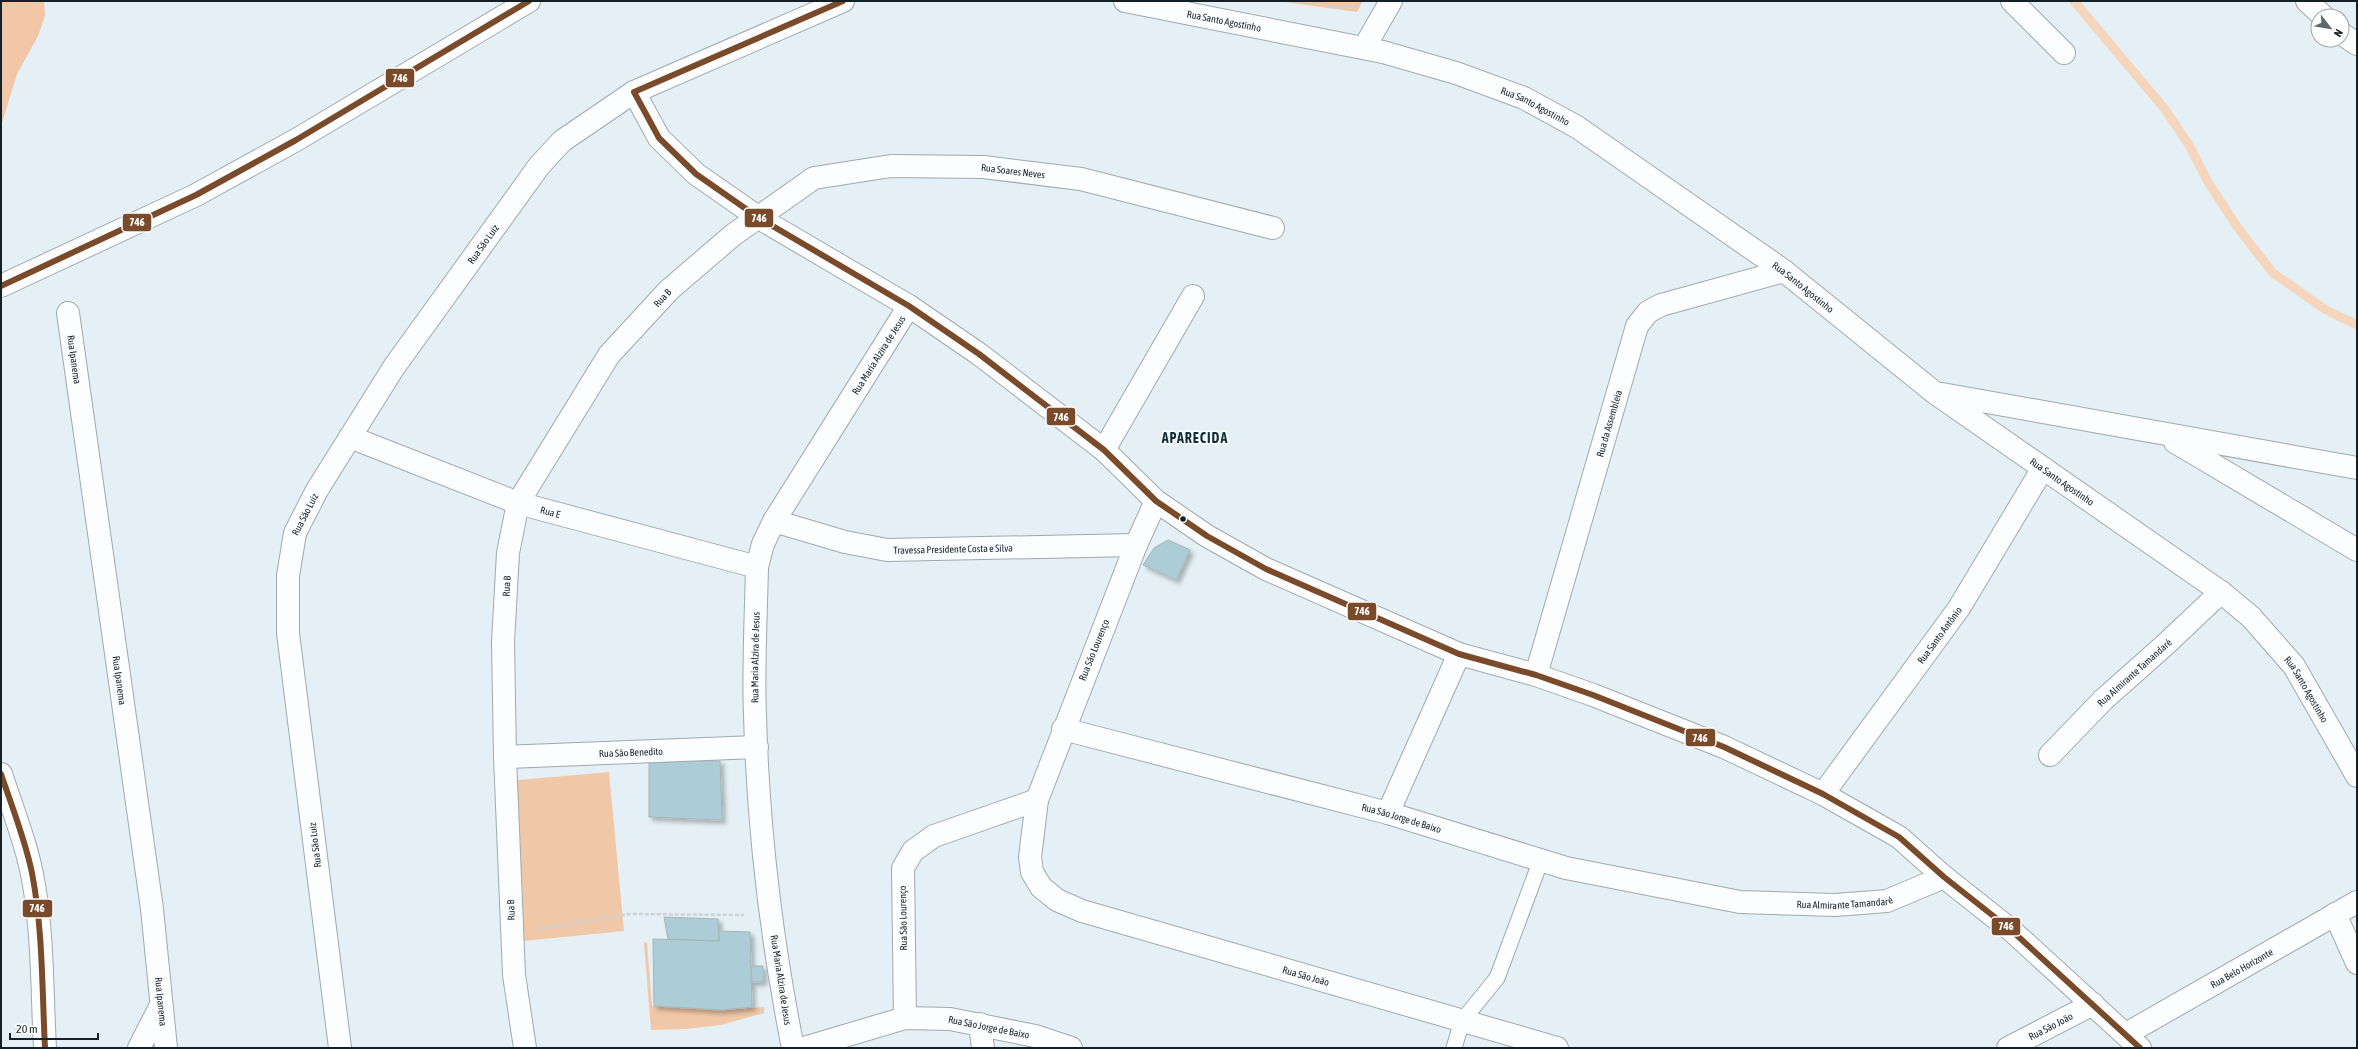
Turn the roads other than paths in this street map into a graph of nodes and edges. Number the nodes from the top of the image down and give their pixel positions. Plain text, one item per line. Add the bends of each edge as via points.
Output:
1 (529, 1) edge
2 (843, 1) edge
3 (1125, 1) edge
4 (1391, 1) edge
5 (2012, 1) edge
6 (2307, 1) edge
7 (2314, 8) edge
8 (1364, 48) junction
9 (2064, 53) dead end
10 (634, 92) junction
11 (759, 218) junction
12 (1273, 228) dead end
13 (1784, 271) junction
14 (1, 286) edge
15 (1193, 296) dead end
16 (909, 306) junction
17 (68, 313) dead end
18 (1935, 393) junction
19 (2164, 435) junction
20 (350, 437) junction
21 (1104, 450) junction
22 (2043, 468) junction
23 (2357, 468) edge
24 (1156, 501) junction
25 (518, 503) junction
26 (774, 521) junction
27 (1136, 545) junction
28 (2357, 550) edge
29 (757, 567) junction
30 (2221, 592) junction
31 (1459, 654) junction
32 (1536, 675) junction
33 (1063, 729) junction
34 (757, 747) junction
35 (2050, 755) dead end
36 (505, 757) junction
37 (1, 774) edge
38 (2357, 776) edge
39 (1823, 794) junction
40 (1037, 800) junction
41 (1388, 813) junction
42 (1541, 860) junction
43 (1944, 877) junction
44 (1057, 900) joint
45 (1740, 902) joint
46 (2357, 902) edge
47 (2335, 914) junction
48 (2357, 963) edge
49 (2093, 1004) junction
50 (160, 1007) junction
51 (905, 1018) junction
52 (1462, 1021) junction
53 (980, 1024) junction
54 (2133, 1041) edge
55 (45, 1048) edge
56 (139, 1048) edge
57 (166, 1048) edge
58 (340, 1048) edge
59 (525, 1048) edge
60 (793, 1048) edge
61 (804, 1048) edge
62 (983, 1048) edge
63 (1071, 1048) edge
64 (1454, 1048) edge
65 (1557, 1048) edge
66 (2008, 1048) edge

1 - 14 street via 296,140 196,195
2 - 10 street, Rua São Luiz
3 - 8 street, Rua Santo Agostinho
4 - 8 street
5 - 9 street
6 - 7 street
8 - 13 street, Rua Santo Agostinho via 1456,73 1524,98 1577,127
10 - 11 street via 659,138 696,174
10 - 20 street, Rua São Luiz via 562,141 539,166 394,368
11 - 12 street, Rua Soares Neves via 814,178 891,166 984,167 1081,179
11 - 16 street
11 - 25 street, Rua B via 734,234 669,290 609,355
13 - 18 street, Rua Santo Agostinho
13 - 32 street, Rua da Assembleia via 1661,305 1648,312 1637,326
15 - 21 street
16 - 21 street via 979,354
16 - 26 street, Rua Maria Alzira de Jesus
17 - 50 street, Rua Ipanema via 152,909
18 - 19 street
18 - 22 street, Rua Santo Agostinho
19 - 23 street
19 - 28 street
20 - 25 street, Rua E
20 - 58 street, Rua São Luiz via 317,490 295,533 288,576 288,633
21 - 24 street
22 - 30 street, Rua Santo Agostinho
22 - 39 street, Rua Santo Antônio via 1959,608
24 - 27 street, Rua São Lourenço
24 - 31 street via 1207,536 1266,569
25 - 29 street, Rua E
25 - 36 street, Rua B via 508,553 504,642
26 - 27 street, Travessa Presidente Costa e Silva via 845,542 887,550
26 - 29 street, Rua Maria Alzira de Jesus via 763,544
27 - 33 street, Rua São Lourenço
29 - 34 street, Rua Maria Alzira de Jesus
30 - 35 street, Rua Almirante Tamandaré via 2103,700
30 - 38 street, Rua Santo Agostinho via 2251,617 2294,666
31 - 32 street
31 - 41 street
32 - 39 street via 1717,744
33 - 40 street, Rua São Lourenço
33 - 41 street, Rua São Jorge de Baixo
34 - 36 street, Rua São Benedito
34 - 60 street, Rua Maria Alzira de Jesus via 763,859 780,980
36 - 59 street, Rua B via 514,975
37 - 55 street via 26,849 34,884 39,924
39 - 43 street via 1899,837
40 - 44 street, Rua São Lourenço via 1030,857 1032,872 1041,887
40 - 51 street, Rua São Lourenço via 934,836 913,851 903,868
41 - 42 street, Rua São Jorge de Baixo
42 - 45 street, Rua São Jorge de Baixo via 1566,868
42 - 52 lane via 1497,978
43 - 45 street, Rua Almirante Tamandaré via 1887,901 1835,905
43 - 49 street via 2011,930
44 - 52 street, Rua São João via 1082,911
46 - 47 street, Rua Belo Horizonte
47 - 48 street
47 - 54 street, Rua Belo Horizonte
49 - 54 street
49 - 66 street, Rua São João
50 - 56 street
50 - 57 street, Rua Ipanema
51 - 53 street, Rua São Jorge de Baixo via 950,1019
51 - 61 street
52 - 64 lane
52 - 65 street, Rua São João
53 - 62 street
53 - 63 street, Rua São Jorge de Baixo via 1035,1036

